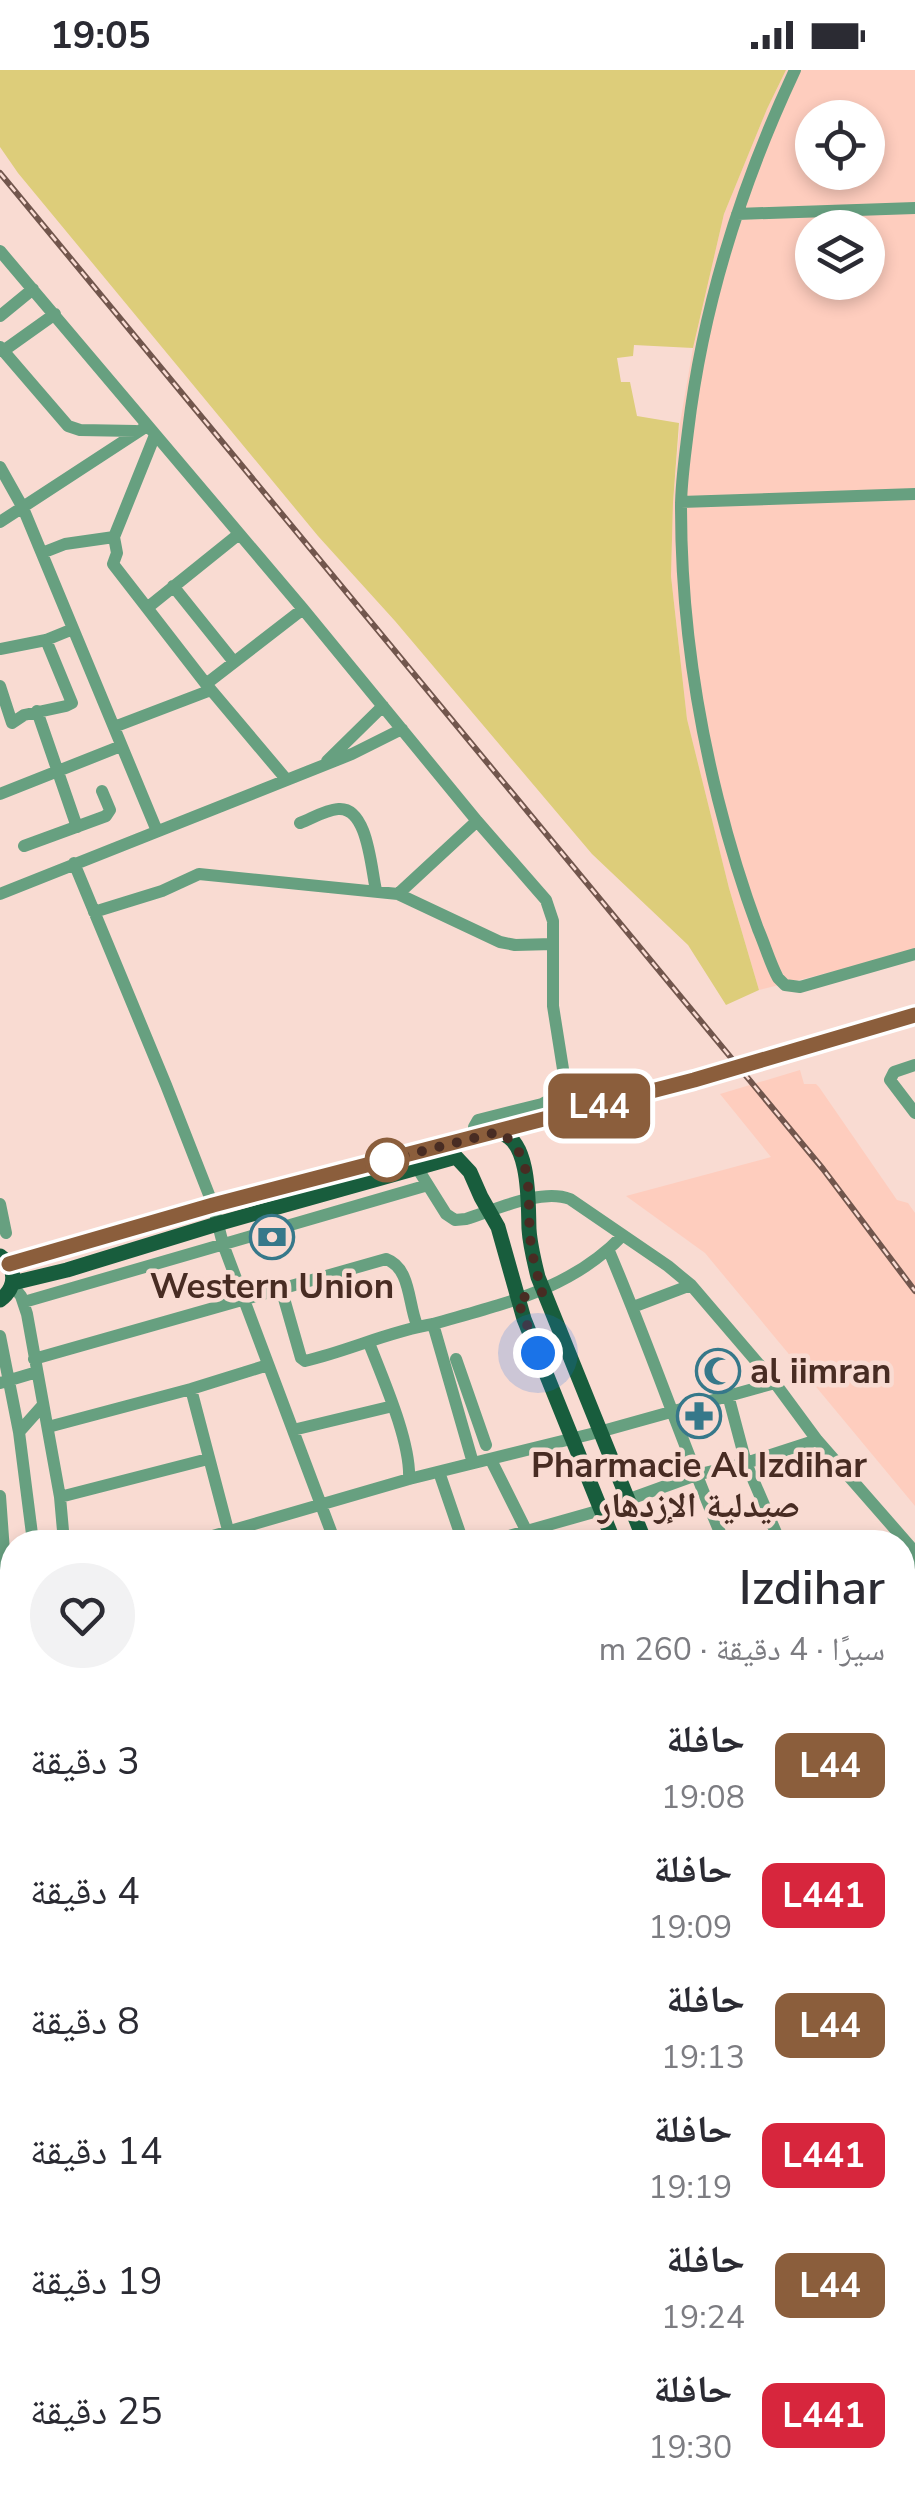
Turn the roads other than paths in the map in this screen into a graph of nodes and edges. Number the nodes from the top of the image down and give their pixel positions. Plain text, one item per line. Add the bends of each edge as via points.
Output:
1 (795, 70) edge
2 (915, 208) edge
3 (737, 214) junction
4 (0, 250) edge
5 (34, 289) junction
6 (55, 314) junction
7 (0, 316) edge
8 (1, 350) edge
9 (147, 431) junction
10 (0, 467) edge
11 (915, 494) edge
12 (681, 502) junction
13 (23, 508) junction
14 (0, 522) edge
15 (239, 534) junction
16 (114, 537) junction
17 (42, 553) junction
18 (172, 586) junction
19 (147, 608) junction
20 (302, 609) junction
21 (73, 629) junction
22 (46, 640) junction
23 (0, 649) edge
24 (234, 662) junction
25 (0, 686) edge
26 (208, 686) junction
27 (383, 706) junction
28 (38, 711) junction
29 (114, 728) junction
30 (402, 729) junction
31 (122, 746) junction
32 (326, 763) junction
33 (56, 771) junction
34 (286, 779) junction
35 (102, 790) dead end
36 (0, 794) edge
37 (478, 821) junction
38 (300, 824) dead end
39 (77, 827) junction
40 (157, 831) junction
41 (24, 846) dead end
42 (74, 864) junction
43 (1, 890) edge
44 (376, 890) junction
45 (398, 894) junction
46 (94, 912) junction
47 (554, 944) junction
48 (915, 954) edge
49 (915, 1065) edge
50 (915, 1113) edge
51 (477, 1137) junction
52 (416, 1166) junction
53 (428, 1185) junction
54 (529, 1200) junction
55 (0, 1204) edge
56 (213, 1205) junction
57 (489, 1212) junction
58 (218, 1224) junction
59 (6, 1233) dead end
60 (623, 1235) junction
61 (223, 1244) junction
62 (609, 1250) junction
63 (4, 1260) edge
64 (13, 1284) junction
65 (691, 1285) junction
66 (281, 1288) junction
67 (543, 1292) junction
68 (243, 1299) junction
69 (517, 1299) junction
70 (0, 1300) edge
71 (24, 1302) junction
72 (633, 1307) junction
73 (433, 1324) junction
74 (417, 1325) junction
75 (0, 1336) edge
76 (369, 1342) junction
77 (456, 1359) dead end
78 (35, 1366) junction
79 (268, 1366) junction
80 (4, 1382) edge
81 (775, 1383) junction
82 (191, 1389) junction
83 (728, 1396) junction
84 (44, 1405) junction
85 (394, 1406) junction
86 (473, 1407) junction
87 (458, 1411) junction
88 (672, 1411) junction
89 (48, 1427) junction
90 (293, 1430) junction
91 (19, 1432) junction
92 (599, 1432) junction
93 (572, 1439) junction
94 (817, 1440) junction
95 (486, 1445) dead end
96 (208, 1460) junction
97 (491, 1460) junction
98 (473, 1463) junction
99 (746, 1463) junction
100 (439, 1472) junction
101 (696, 1476) junction
102 (408, 1480) junction
103 (60, 1497) junction
104 (627, 1500) junction
105 (321, 1505) junction
106 (601, 1510) junction
107 (31, 1530) edge
108 (63, 1530) edge
109 (228, 1530) joint
110 (330, 1530) edge
111 (459, 1530) edge
112 (526, 1530) edge
113 (548, 1530) edge
114 (609, 1530) edge
115 (640, 1530) edge
116 (719, 1530) edge
117 (769, 1530) edge
118 (896, 1530) edge
119 (680, 2500) edge
120 (690, 2500) edge

1 - 3 street
2 - 3 street
3 - 12 street via 701,348
4 - 5 street
5 - 6 street
5 - 7 street
6 - 8 street
6 - 9 street
8 - 9 street via 68,426
9 - 13 street
9 - 15 street
9 - 16 street
10 - 13 street
11 - 12 street
12 - 48 street via 684,616 710,766 740,881 775,974 800,987
13 - 14 street
13 - 17 street
15 - 18 street
15 - 20 street
16 - 17 street
16 - 19 street via 113,564
17 - 21 street
18 - 19 street
18 - 24 street
19 - 26 street
20 - 24 street
20 - 27 street
21 - 22 street
21 - 29 street
22 - 23 street
22 - 28 street via 72,703
24 - 26 street
25 - 28 street via 12,723
26 - 29 street
26 - 34 street
27 - 30 street
27 - 32 street
28 - 33 street
29 - 31 street
30 - 32 street
30 - 37 street
31 - 33 street
31 - 40 street
32 - 34 street
33 - 36 street
33 - 39 street
34 - 40 street
35 - 39 street via 109,814
37 - 45 street
37 - 47 street via 546,900
38 - 44 street via 336,809 353,814 363,826
39 - 41 street
40 - 42 street
42 - 43 street
42 - 46 street
44 - 45 street
44 - 46 street via 198,874
45 - 47 street via 500,942
46 - 56 street
47 - 51 street via 560,1087 542,1104 478,1120
49 - 50 street via 890,1080
51 - 54 main road via 498,1132 511,1140
51 - 56 main road
52 - 53 street
52 - 57 main road via 456,1157
52 - 58 main road
53 - 57 street via 450,1218
53 - 61 street
54 - 57 street
54 - 60 street via 565,1197
54 - 67 main road via 531,1247
55 - 59 street
56 - 58 street
56 - 63 main road
57 - 69 main road
58 - 61 street
58 - 64 main road
60 - 62 street
60 - 65 street
61 - 68 street
61 - 71 street
62 - 67 street
62 - 72 street
63 - 64 main road
64 - 70 main road
64 - 71 street
65 - 72 street
65 - 81 street
66 - 68 street
66 - 74 street via 386,1259 404,1276
66 - 76 street via 305,1362
67 - 69 street
67 - 92 main road
68 - 78 street
68 - 79 street
69 - 73 street
69 - 93 main road
71 - 78 street
72 - 88 street
73 - 74 street
73 - 87 street
74 - 76 street
75 - 80 street
76 - 85 street
77 - 86 street
78 - 80 street
78 - 84 street
79 - 82 street
79 - 90 street
80 - 91 street
81 - 83 street
81 - 94 street
82 - 89 street
82 - 96 street
83 - 88 street
83 - 99 street
84 - 89 street
84 - 91 street
85 - 90 street
85 - 102 street
86 - 87 street
86 - 95 street
87 - 98 street
88 - 92 street
88 - 101 street
89 - 103 street
90 - 105 street
91 - 107 street
92 - 93 street
92 - 104 main road
93 - 97 street
93 - 106 main road
94 - 99 street
94 - 118 street
96 - 103 street
96 - 109 street
97 - 98 street
97 - 112 street
98 - 100 street
99 - 101 street
99 - 117 street
100 - 102 street
100 - 111 street
101 - 104 street
101 - 116 street
102 - 105 street
103 - 108 street
104 - 115 main road
105 - 109 street
105 - 110 street
106 - 113 street
106 - 114 main road
119 - 120 street

